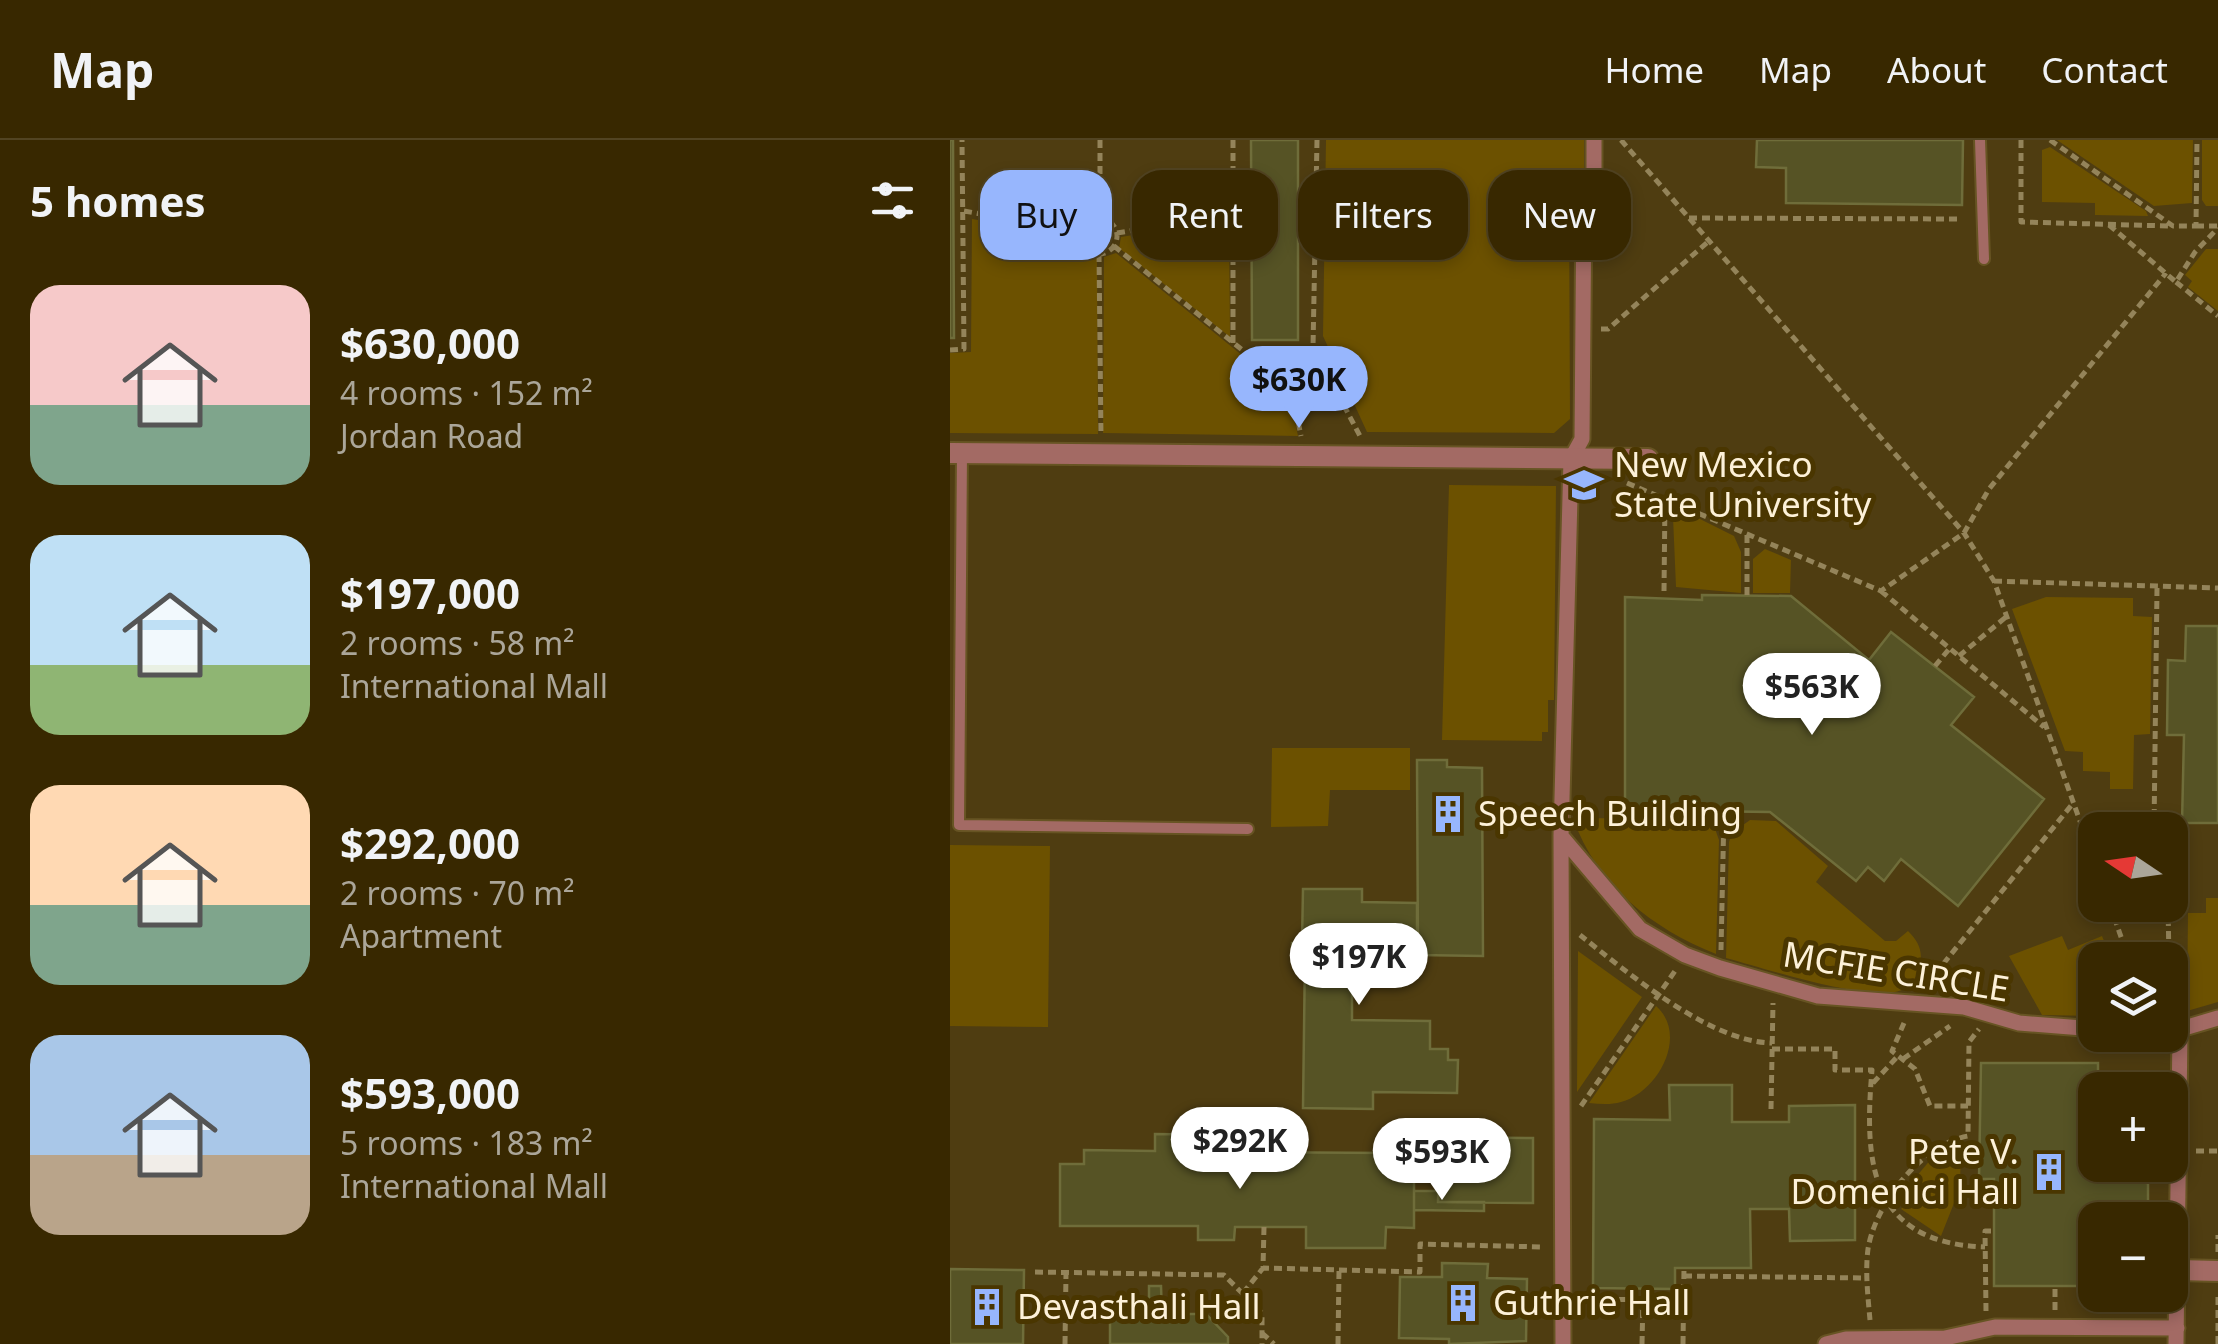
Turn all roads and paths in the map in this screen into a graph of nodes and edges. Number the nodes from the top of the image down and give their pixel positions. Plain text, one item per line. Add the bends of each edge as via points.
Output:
1 (962, 140) edge
2 (1100, 140) edge
3 (1233, 140) edge
4 (1317, 140) edge
5 (1594, 140) edge
6 (1621, 140) edge
7 (1980, 140) edge
8 (2021, 140) edge
9 (2050, 140) edge
10 (2197, 140) edge
11 (1100, 170) edge
12 (1233, 170) edge
13 (964, 211) junction
14 (980, 214) edge
15 (1689, 218) junction
16 (1959, 220) dead end
17 (2108, 224) junction
18 (2173, 226) junction
19 (2196, 226) junction
20 (2218, 227) edge
21 (1112, 228) edge
22 (1132, 230) edge
23 (1117, 232) junction
24 (1709, 241) junction
25 (1114, 246) joint
26 (1099, 260) edge
27 (1232, 260) edge
28 (1984, 260) dead end
29 (2166, 274) junction
30 (2176, 282) junction
31 (2218, 316) edge
32 (1583, 328) junction
33 (1233, 342) junction
34 (950, 350) edge
35 (1100, 437) dead end
36 (1301, 438) dead end
37 (956, 453) edge
38 (1361, 456) junction
39 (1570, 459) junction
40 (1648, 459) dead end
41 (1618, 479) dead end
42 (1666, 499) junction
43 (1964, 533) junction
44 (1747, 534) junction
45 (1994, 582) junction
46 (2157, 588) junction
47 (2218, 588) edge
48 (1664, 591) dead end
49 (1881, 591) junction
50 (1747, 595) dead end
51 (2006, 616) junction
52 (1950, 648) junction
53 (1959, 656) junction
54 (1935, 666) dead end
55 (956, 705) edge
56 (2048, 730) junction
57 (2074, 802) junction
58 (1724, 812) dead end
59 (2078, 812) edge
60 (2154, 812) edge
61 (1248, 829) dead end
62 (1561, 836) junction
63 (1562, 920) junction
64 (1720, 968) junction
65 (1673, 975) dead end
66 (1660, 993) junction
67 (1911, 1004) junction
68 (1974, 1010) junction
69 (1773, 1013) dead end
70 (1994, 1015) junction
71 (2218, 1018) edge
72 (2078, 1027) edge
73 (2188, 1027) edge
74 (1772, 1046) junction
75 (2175, 1052) edge
76 (1901, 1057) junction
77 (1871, 1085) junction
78 (1968, 1106) junction
79 (1771, 1108) dead end
80 (1220, 1112) dead end
81 (1266, 1113) dead end
82 (1266, 1130) junction
83 (1562, 1133) junction
84 (1266, 1152) dead end
85 (1888, 1202) junction
86 (2177, 1202) edge
87 (1264, 1227) dead end
88 (1994, 1230) dead end
89 (1562, 1247) junction
90 (1985, 1247) junction
91 (1263, 1268) junction
92 (1339, 1270) junction
93 (2188, 1270) edge
94 (2218, 1270) edge
95 (1036, 1272) dead end
96 (1066, 1273) junction
97 (1867, 1278) junction
98 (1242, 1294) junction
99 (1562, 1298) junction
100 (2218, 1298) edge
101 (1643, 1299) junction
102 (1683, 1300) junction
103 (1986, 1329) junction
104 (1262, 1333) junction
105 (2177, 1336) edge
106 (1871, 1338) junction
107 (1065, 1344) edge
108 (1262, 1344) edge
109 (1274, 1344) edge
110 (1338, 1344) edge
111 (1563, 1344) edge
112 (1642, 1344) edge
113 (1682, 1344) edge
114 (1826, 1344) edge
115 (2218, 1344) edge

1 - 13 path
2 - 11 path
3 - 12 path
4 - 38 path via 1313,347 1360,437
5 - 32 street via 1594,194 1584,194
6 - 15 path
7 - 28 lane
8 - 17 path via 2021,222
9 - 18 path
10 - 19 path
13 - 14 path
13 - 34 path via 964,350
15 - 16 path
15 - 24 path
17 - 18 path
17 - 29 path
18 - 19 path
19 - 20 path
20 - 30 path
21 - 23 path
22 - 23 path
23 - 25 path
24 - 32 path via 1608,329
24 - 43 path
25 - 33 path
26 - 35 path
27 - 33 path
29 - 30 path
29 - 43 path via 1989,488
30 - 31 path
32 - 39 street via 1582,439
33 - 36 path via 1262,366 1288,366
37 - 38 street
37 - 55 lane
38 - 39 street
39 - 40 street
39 - 62 street
41 - 42 path
42 - 44 path
42 - 48 path
43 - 45 path
43 - 49 path
44 - 49 path
44 - 50 path
45 - 46 path
45 - 51 path
46 - 47 path
46 - 60 path
49 - 52 path
51 - 53 path
51 - 56 path
52 - 53 path
52 - 54 path
53 - 56 path
55 - 61 lane via 959,825
56 - 57 path
57 - 59 path
57 - 67 path
58 - 64 path
62 - 63 street
62 - 64 street, MCFIE CIRCLE via 1640,929
63 - 66 path
63 - 83 street
64 - 67 street, MCFIE CIRCLE via 1818,996
65 - 66 path
66 - 74 path via 1732,1036
66 - 83 path
67 - 68 street, MCFIE CIRCLE
67 - 76 path via 1892,1051
68 - 70 street, MCFIE CIRCLE
68 - 76 path
69 - 74 path
70 - 72 street, MCFIE CIRCLE
70 - 78 path via 1969,1042
71 - 73 street
74 - 77 path via 1834,1050 1834,1070 1872,1070
74 - 79 path
75 - 86 street
76 - 77 path
76 - 78 path via 1920,1077 1930,1106
77 - 85 path via 1869,1154
78 - 85 path via 1968,1136 1932,1151
80 - 82 path via 1220,1120 1251,1120 1250,1129
81 - 82 path
82 - 84 path
83 - 89 street
85 - 90 path via 1938,1239
85 - 97 path via 1868,1248
87 - 91 path
88 - 90 path via 1985,1231
89 - 92 path via 1420,1244 1420,1272
89 - 99 street
90 - 103 path
91 - 92 path
91 - 98 path
92 - 110 path
93 - 94 street
95 - 96 path
96 - 98 path via 1224,1276
96 - 107 path
97 - 102 path via 1684,1272
97 - 106 path
98 - 104 path via 1262,1313
99 - 101 path
99 - 111 street
100 - 115 path
101 - 102 path
101 - 112 path
102 - 113 path
103 - 105 street
103 - 106 street via 1945,1338
104 - 108 path
104 - 109 path
106 - 114 street

